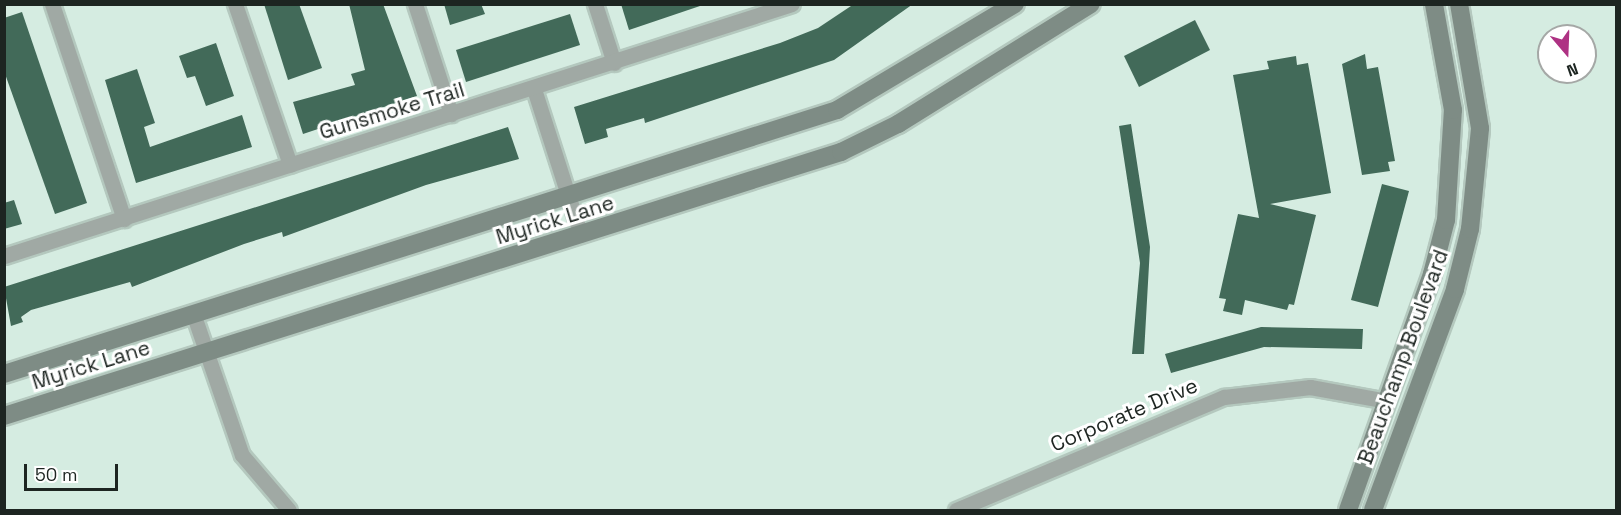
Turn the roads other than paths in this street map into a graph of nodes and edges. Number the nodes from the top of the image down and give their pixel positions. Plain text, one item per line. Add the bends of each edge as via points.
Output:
1 (52, 4) edge
2 (235, 4) edge
3 (415, 4) edge
4 (595, 4) edge
5 (1015, 4) edge
6 (1091, 4) edge
7 (1434, 4) edge
8 (1459, 4) edge
9 (781, 6) edge
10 (614, 63) junction
11 (534, 89) junction
12 (451, 114) junction
13 (290, 165) junction
14 (568, 195) junction
15 (124, 219) junction
16 (581, 236) junction
17 (4, 256) edge
18 (193, 313) junction
19 (206, 353) junction
20 (4, 374) edge
21 (1387, 401) junction
22 (4, 416) edge
23 (289, 510) edge
24 (956, 510) edge
25 (1348, 510) edge
26 (1373, 510) edge

1 - 15 street
2 - 13 street
3 - 12 street
4 - 10 street
5 - 14 street, Myrick Lane via 837,110
6 - 16 street, Myrick Lane via 868,140
7 - 21 street, Beauchamp Boulevard via 1452,100 1450,193 1440,250
8 - 26 street, Beauchamp Boulevard via 1480,129 1470,229 1455,289
9 - 10 street, Gunsmoke Trail
10 - 11 street, Gunsmoke Trail
11 - 12 street, Gunsmoke Trail
11 - 14 street
12 - 13 street, Gunsmoke Trail
13 - 15 street, Gunsmoke Trail
14 - 16 street
14 - 18 street, Myrick Lane
15 - 17 street, Gunsmoke Trail
16 - 19 street, Myrick Lane
18 - 19 street
18 - 20 street, Myrick Lane
19 - 22 street, Myrick Lane
19 - 23 street via 242,455
21 - 24 street, Corporate Drive via 1311,387 1224,397
21 - 25 street, Beauchamp Boulevard

